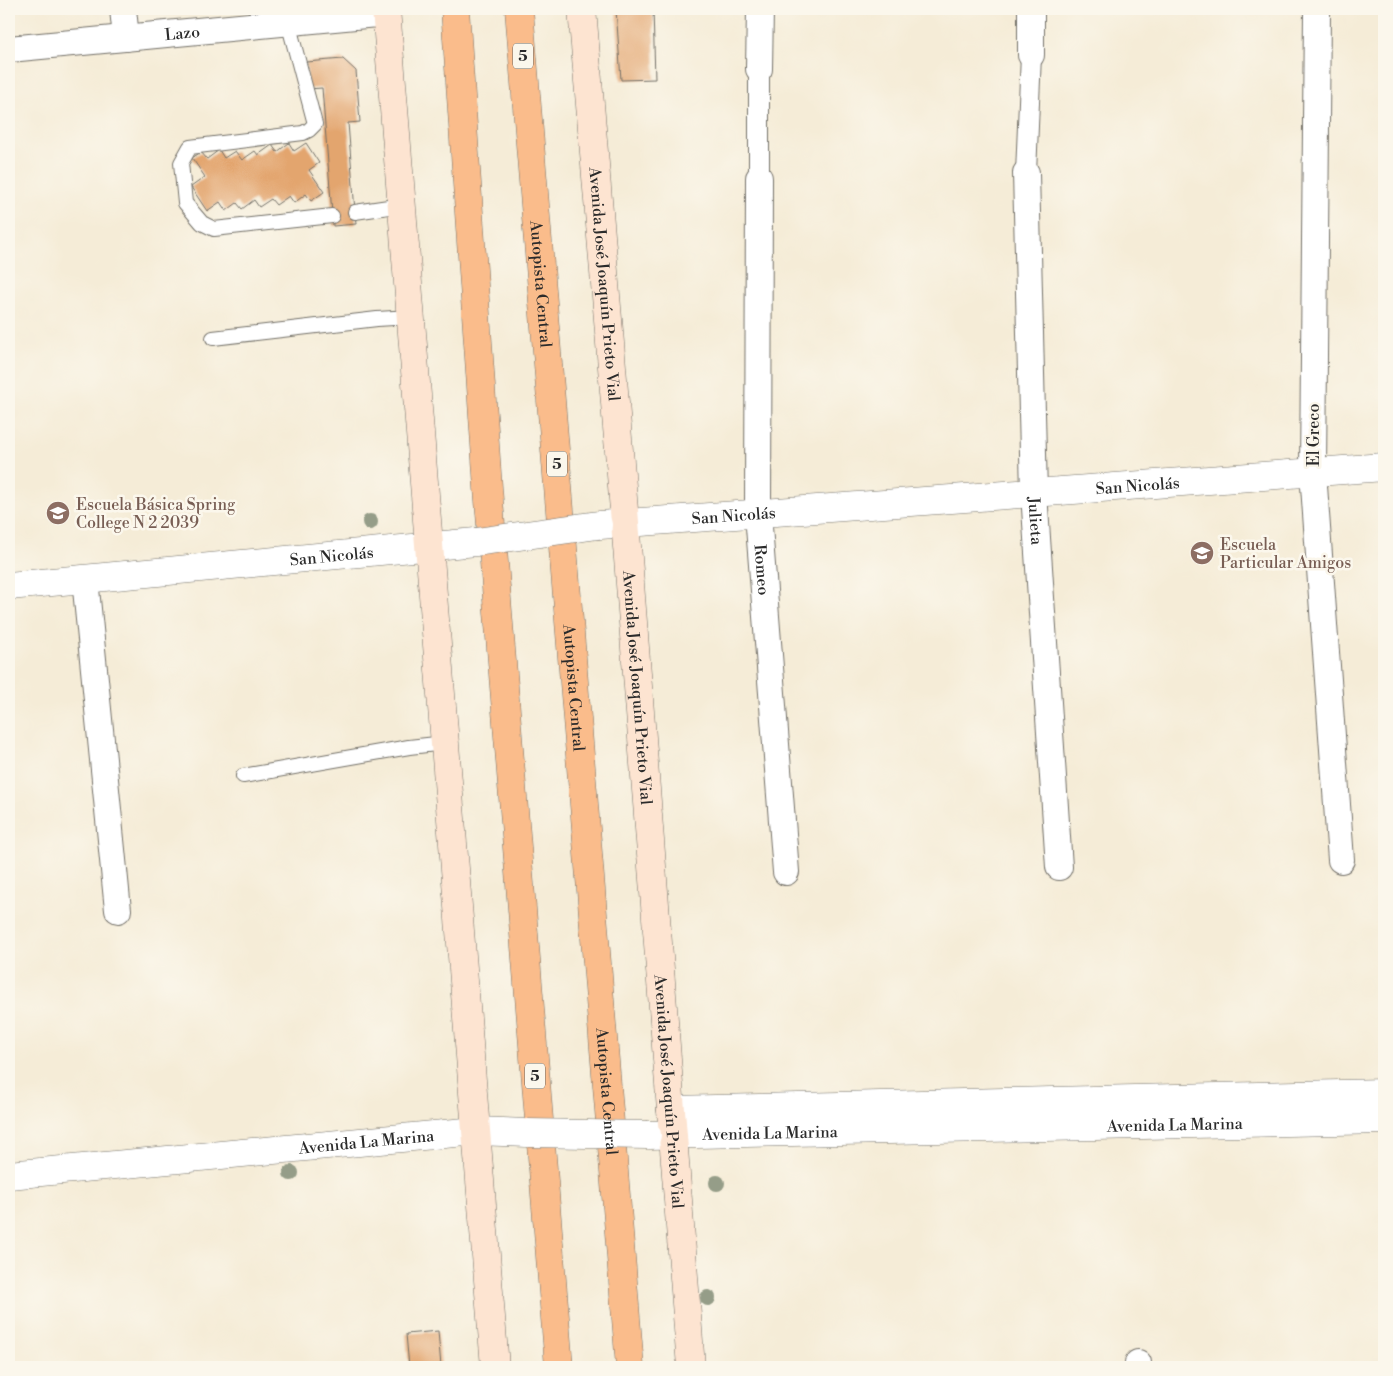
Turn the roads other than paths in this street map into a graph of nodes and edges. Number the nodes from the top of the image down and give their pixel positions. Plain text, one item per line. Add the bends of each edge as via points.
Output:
1 (123, 9) edge
2 (455, 9) edge
3 (518, 9) edge
4 (582, 9) edge
5 (760, 9) edge
6 (1031, 9) edge
7 (1316, 9) edge
8 (387, 11) edge
9 (288, 22) junction
10 (126, 38) junction
11 (9, 48) edge
12 (1031, 56) joint
13 (759, 69) joint
14 (1026, 173) joint
15 (759, 178) joint
16 (402, 204) junction
17 (355, 212) dead end
18 (332, 216) dead end
19 (411, 317) junction
20 (214, 338) dead end
21 (1384, 467) edge
22 (1313, 472) junction
23 (1034, 493) junction
24 (758, 514) junction
25 (625, 523) junction
26 (429, 546) junction
27 (85, 579) junction
28 (9, 586) edge
29 (445, 744) junction
30 (244, 776) dead end
31 (1341, 860) dead end
32 (1059, 867) dead end
33 (786, 872) dead end
34 (118, 910) dead end
35 (1384, 1094) edge
36 (1103, 1113) junction
37 (1384, 1120) edge
38 (664, 1127) junction
39 (476, 1132) junction
40 (9, 1175) edge
41 (495, 1367) edge
42 (559, 1367) edge
43 (630, 1367) edge
44 (691, 1367) edge

1 - 10 street
2 - 42 highway, 5 via 487,478
3 - 43 highway, Autopista Central / 5
4 - 25 main road, Avenida José Joaquín Prieto Vial
5 - 13 street
6 - 12 street
7 - 22 street, El Greco
8 - 9 street, Lazo
8 - 16 main road
9 - 10 street, Lazo
9 - 18 lane via 314,124 303,133 190,147 181,163 185,203 202,223 214,229
10 - 11 street, Lazo
12 - 14 street
13 - 15 street
14 - 23 street, Julieta
15 - 24 street, Romeo
16 - 17 lane
16 - 19 main road
19 - 20 lane
19 - 26 main road
21 - 22 street, San Nicolás
22 - 23 street, San Nicolás
22 - 31 street, El Greco
23 - 24 street, San Nicolás
23 - 32 street, Julieta
24 - 25 street, San Nicolás
24 - 33 street, Romeo
25 - 26 street, San Nicolás, bridge
25 - 38 main road, Avenida José Joaquín Prieto Vial
26 - 27 street, San Nicolás
26 - 29 main road
27 - 28 street, San Nicolás
27 - 34 street
29 - 30 lane via 409,747
29 - 39 main road
35 - 36 street, Avenida La Marina
36 - 37 street, Avenida La Marina
36 - 38 street, Avenida La Marina
38 - 39 street, Avenida La Marina, bridge
38 - 44 main road, Avenida José Joaquín Prieto Vial
39 - 40 street, Avenida La Marina
39 - 41 main road

